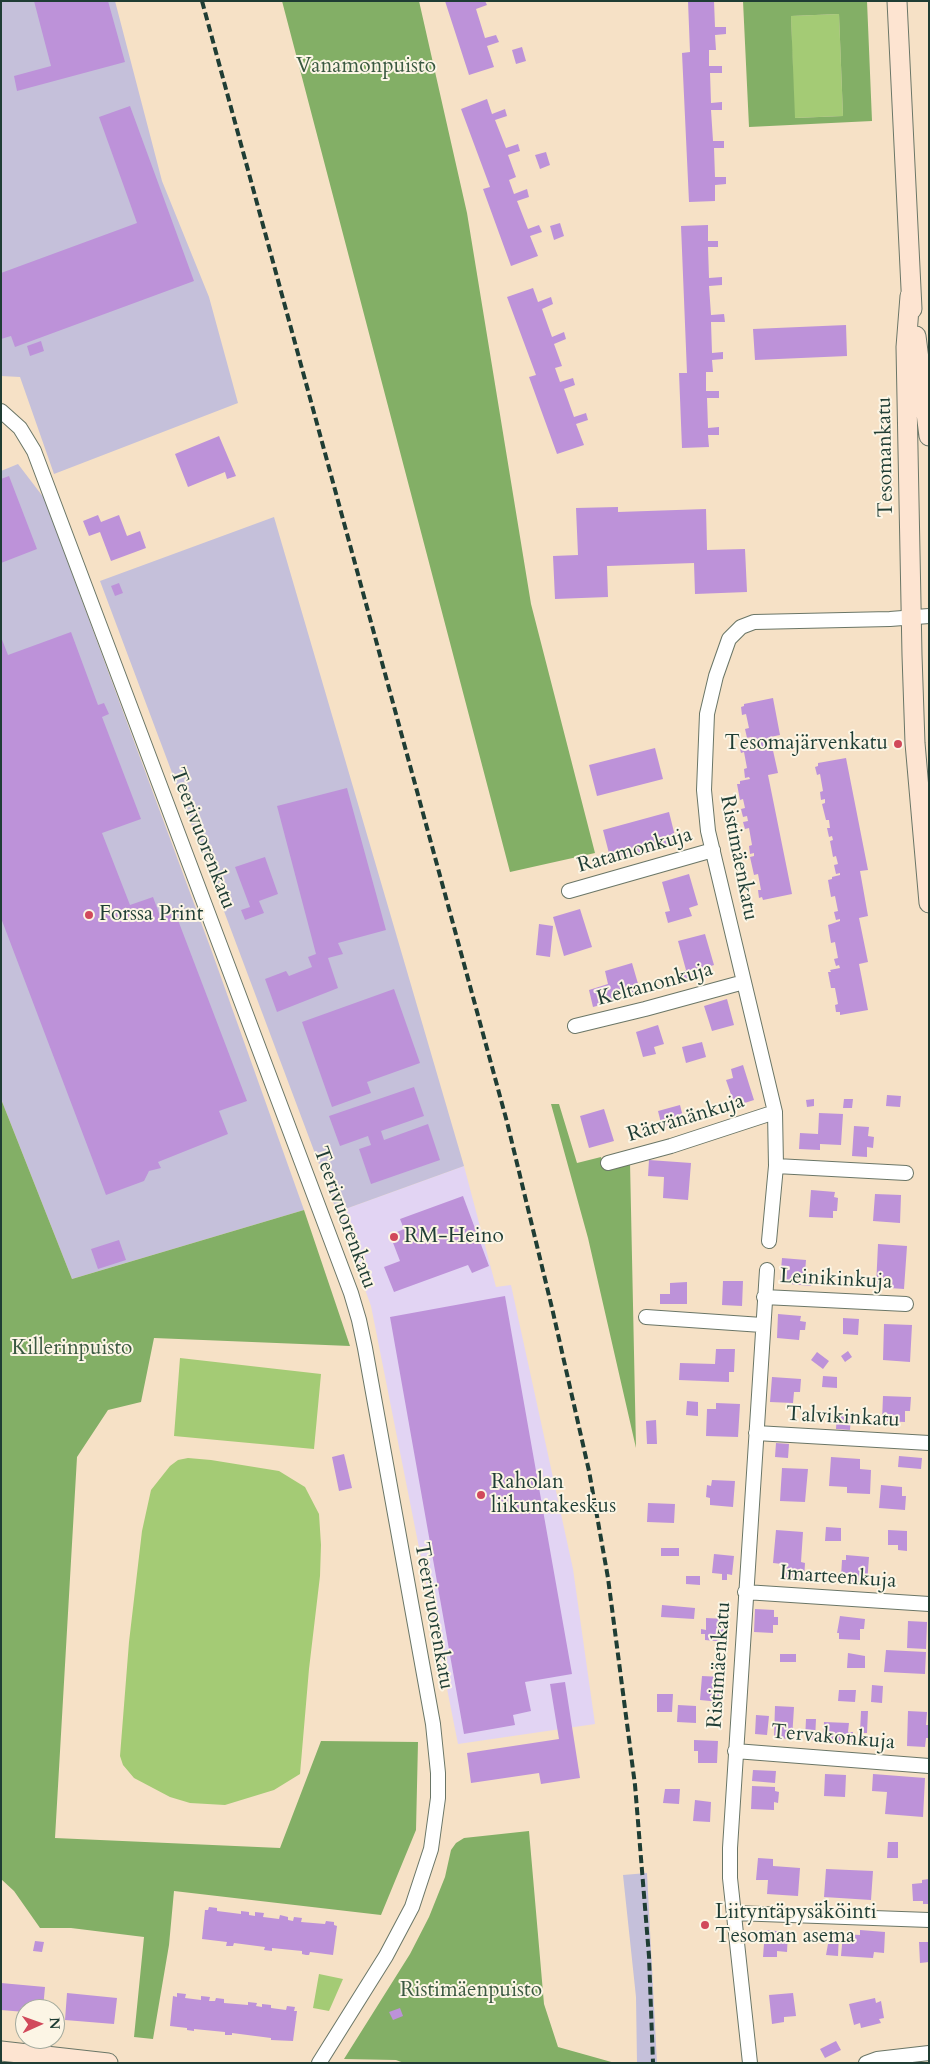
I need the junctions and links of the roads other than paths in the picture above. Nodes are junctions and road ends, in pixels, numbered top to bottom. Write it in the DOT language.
graph roads {
  1 [pos="897,1"];
  2 [pos="910,296"];
  3 [pos="1,412"];
  4 [pos="929,436"];
  5 [pos="920,617"];
  6 [pos="712,850"];
  7 [pos="569,891"];
  8 [pos="929,903"];
  9 [pos="744,982"];
  10 [pos="575,1026"];
  11 [pos="775,1112"];
  12 [pos="608,1163"];
  13 [pos="776,1166"];
  14 [pos="906,1173"];
  15 [pos="769,1241"];
  16 [pos="767,1270"];
  17 [pos="764,1297"];
  18 [pos="906,1304"];
  19 [pos="646,1317"];
  20 [pos="762,1325"];
  21 [pos="756,1433"];
  22 [pos="929,1443"];
  23 [pos="745,1592"];
  24 [pos="929,1604"];
  25 [pos="735,1751"];
  26 [pos="929,1766"];
  27 [pos="734,1913"];
  28 [pos="929,1920"];
  29 [pos="1,2051"];
  30 [pos="929,2053"];
  31 [pos="108,2063"];
  32 [pos="319,2063"];
  33 [pos="750,2063"];
  34 [pos="866,2063"];
  1 -- 2 [label="main road, Tesomankatu"];
  2 -- 4 [label="main road, Tesomankatu"];
  2 -- 5 [label="main road, Tesomankatu"];
  3 -- 32 [label="street, Teerivuorenkatu"];
  5 -- 6 [label="street, Ristimäenkatu"];
  5 -- 8 [label="main road, Tesomankatu"];
  6 -- 7 [label="street, Ratamonkuja"];
  6 -- 9 [label="street, Ristimäenkatu"];
  9 -- 10 [label="street, Keltanonkuja"];
  9 -- 11 [label="street, Ristimäenkatu"];
  11 -- 12 [label="street, Rätvänänkuja"];
  11 -- 13 [label="street, Ristimäenkatu"];
  13 -- 14 [label="street"];
  13 -- 15 [label="street, Ristimäenkatu"];
  16 -- 17 [label="street, Ristimäenkatu"];
  17 -- 18 [label="street, Leinikinkuja"];
  17 -- 20 [label="street, Ristimäenkatu"];
  19 -- 20 [label="street"];
  20 -- 21 [label="street, Ristimäenkatu"];
  21 -- 22 [label="street, Talvikinkatu"];
  21 -- 23 [label="street, Ristimäenkatu"];
  23 -- 24 [label="street, Imarteenkuja"];
  23 -- 25 [label="street, Ristimäenkatu"];
  25 -- 26 [label="street, Tervakonkuja"];
  25 -- 27 [label="street, Ristimäenkatu"];
  27 -- 28 [label="street"];
  27 -- 33 [label="street, Ristimäenkatu"];
  29 -- 31 [label="main road"];
  30 -- 34 [label="street"];
}
